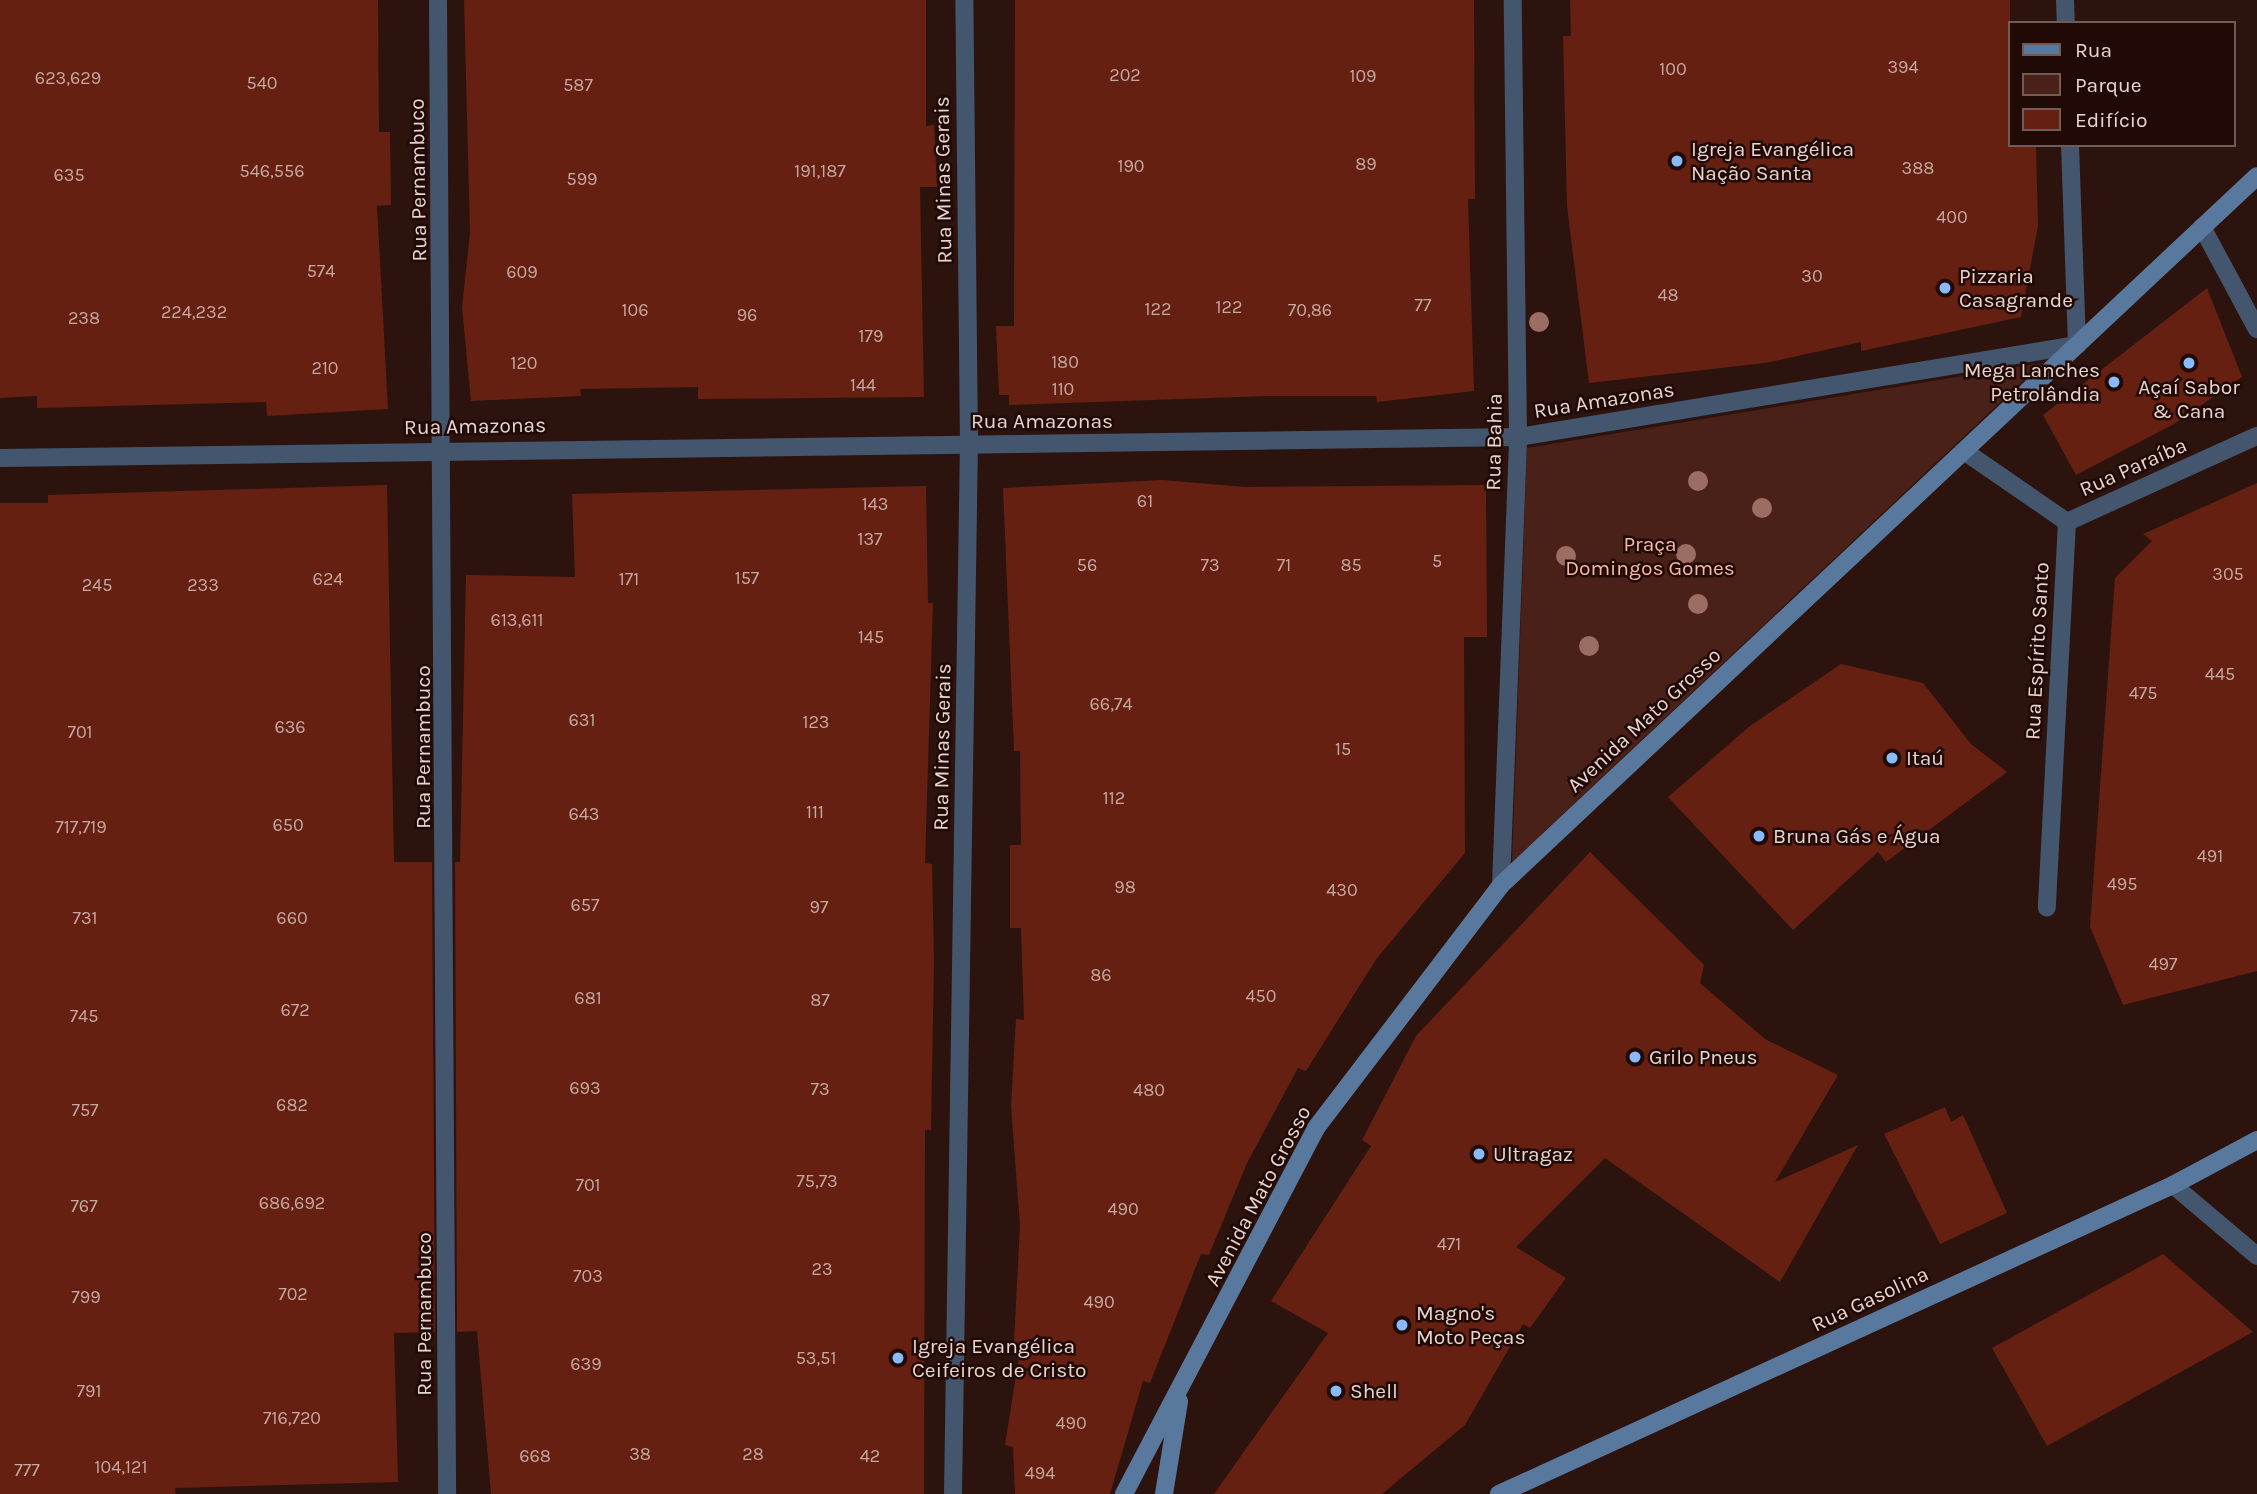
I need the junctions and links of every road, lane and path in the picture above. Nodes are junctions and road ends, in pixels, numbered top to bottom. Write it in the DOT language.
graph roads {
  1 [pos="438,0"];
  2 [pos="964,0"];
  3 [pos="1513,0"];
  4 [pos="2065,0"];
  5 [pos="2066,21"];
  6 [pos="2070,147"];
  7 [pos="2257,176"];
  8 [pos="2202,228"];
  9 [pos="2257,329"];
  10 [pos="2077,345"];
  11 [pos="2257,436"];
  12 [pos="1518,437"];
  13 [pos="970,444"];
  14 [pos="445,449"];
  15 [pos="1964,451"];
  16 [pos="0,458"];
  17 [pos="2067,522"];
  18 [pos="1501,885"];
  19 [pos="2047,907"];
  20 [pos="2257,1140"];
  21 [pos="2173,1185"];
  22 [pos="2257,1256"];
  23 [pos="1180,1393"];
  24 [pos="447,1494"];
  25 [pos="953,1494"];
  26 [pos="1124,1494"];
  27 [pos="1164,1494"];
  28 [pos="1499,1494"];
  1 -- 14 [label="street, Rua Pernambuco"];
  2 -- 13 [label="street, Rua Minas Gerais"];
  3 -- 12 [label="street, Rua Bahia"];
  4 -- 5 [label="street"];
  6 -- 10 [label="street"];
  7 -- 8 [label="main road, Avenida Mato Grosso"];
  8 -- 9 [label="street"];
  8 -- 10 [label="main road, Avenida Mato Grosso"];
  10 -- 12 [label="street, Rua Amazonas"];
  10 -- 15 [label="main road, Avenida Mato Grosso"];
  11 -- 17 [label="street, Rua Paraíba"];
  12 -- 13 [label="street, Rua Amazonas"];
  12 -- 18 [label="street, Rua Bahia"];
  13 -- 14 [label="street, Rua Amazonas"];
  13 -- 25 [label="street, Rua Minas Gerais"];
  14 -- 16 [label="street, Rua Amazonas"];
  14 -- 24 [label="street, Rua Pernambuco"];
  15 -- 17 [label="street"];
  15 -- 18 [label="main road, Avenida Mato Grosso"];
  17 -- 19 [label="street, Rua Espírito Santo"];
  18 -- 23 [label="main road, Avenida Mato Grosso"];
  20 -- 21 [label="main road, Rua Gasolina"];
  21 -- 22 [label="street"];
  21 -- 28 [label="main road, Rua Gasolina"];
  23 -- 26 [label="main road, Avenida Mato Grosso"];
  23 -- 27 [label="main road"];
}
